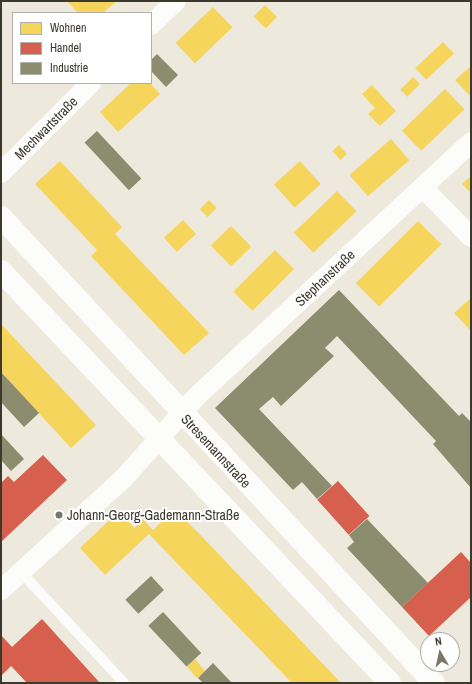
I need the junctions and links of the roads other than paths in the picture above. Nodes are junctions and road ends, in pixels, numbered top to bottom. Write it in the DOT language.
graph roads {
  1 [pos="176,1"];
  2 [pos="152,25"];
  3 [pos="90,84"];
  4 [pos="471,142"];
  5 [pos="1,173"];
  6 [pos="423,188"];
  7 [pos="1,217"];
  8 [pos="471,237"];
  9 [pos="1,271"];
  10 [pos="181,414"];
  11 [pos="160,439"];
  12 [pos="299,540"];
  13 [pos="275,562"];
  14 [pos="21,572"];
  15 [pos="1,590"];
  16 [pos="124,683"];
  17 [pos="390,683"];
  18 [pos="434,683"];
  1 -- 2 [label="street"];
  3 -- 5 [label="street, Mechwartstraße"];
  4 -- 6 [label="street, Stephanstraße"];
  6 -- 8 [label="street"];
  6 -- 10 [label="street, Stephanstraße"];
  7 -- 10 [label="street, Stresemannstraße"];
  9 -- 11 [label="street"];
  10 -- 11 [label="street"];
  10 -- 12 [label="street, Stresemannstraße"];
  11 -- 13 [label="street"];
  11 -- 14 [label="street"];
  12 -- 13 [label="street"];
  12 -- 18 [label="street, Stresemannstraße"];
  13 -- 17 [label="street"];
  14 -- 15 [label="street"];
  14 -- 16 [label="lane"];
}
